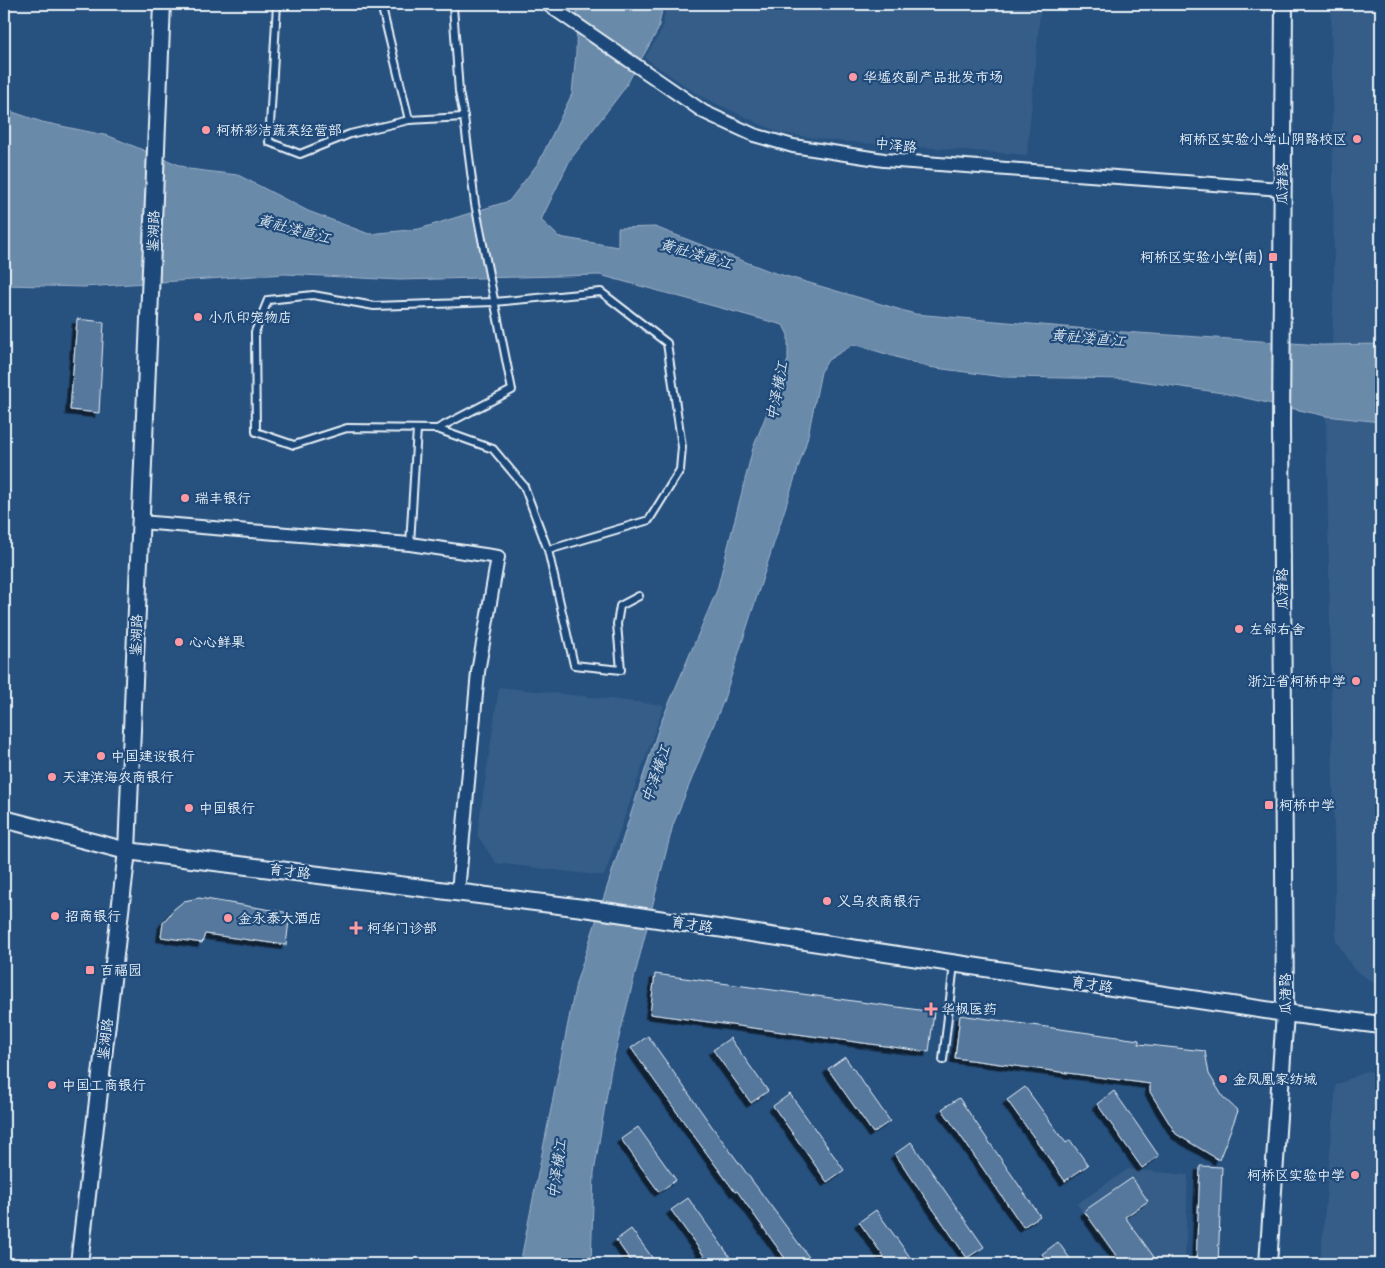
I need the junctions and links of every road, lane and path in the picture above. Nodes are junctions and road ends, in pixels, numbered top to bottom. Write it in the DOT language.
graph roads {
  1 [pos="162,4"];
  2 [pos="277,4"];
  3 [pos="381,4"];
  4 [pos="448,4"];
  5 [pos="547,4"];
  6 [pos="1284,4"];
  7 [pos="464,117"];
  8 [pos="409,120"];
  9 [pos="1282,190"];
  10 [pos="494,302"];
  11 [pos="437,428"];
  12 [pos="417,429"];
  13 [pos="140,522"];
  14 [pos="410,544"];
  15 [pos="548,550"];
  16 [pos="639,596"];
  17 [pos="4,819"];
  18 [pos="127,851"];
  19 [pos="458,892"];
  20 [pos="954,963"];
  21 [pos="1285,1013"];
  22 [pos="1381,1025"];
  23 [pos="943,1060"];
  24 [pos="79,1264"];
  25 [pos="1268,1264"];
  1 -- 13 [label="street, 鉴湖路"];
  2 -- 8 [label="lane"];
  3 -- 8 [label="lane"];
  4 -- 7 [label="lane"];
  5 -- 9 [label="street, 中泽路"];
  6 -- 9 [label="street, 瓜渚路"];
  7 -- 8 [label="lane"];
  7 -- 10 [label="lane"];
  9 -- 21 [label="street, 瓜渚路"];
  10 -- 11 [label="lane"];
  10 -- 12 [label="lane"];
  10 -- 15 [label="lane"];
  11 -- 12 [label="lane"];
  11 -- 15 [label="lane"];
  12 -- 14 [label="lane"];
  13 -- 14 [label="street"];
  13 -- 18 [label="street, 鉴湖路"];
  14 -- 19 [label="street"];
  15 -- 16 [label="lane"];
  17 -- 18 [label="street, 育才路"];
  18 -- 19 [label="street, 育才路"];
  18 -- 24 [label="street, 鉴湖路"];
  19 -- 20 [label="street, 育才路"];
  20 -- 21 [label="street, 育才路"];
  20 -- 23 [label="lane"];
  21 -- 22 [label="street, 育才路"];
  21 -- 25 [label="street, 瓜渚路"];
}
